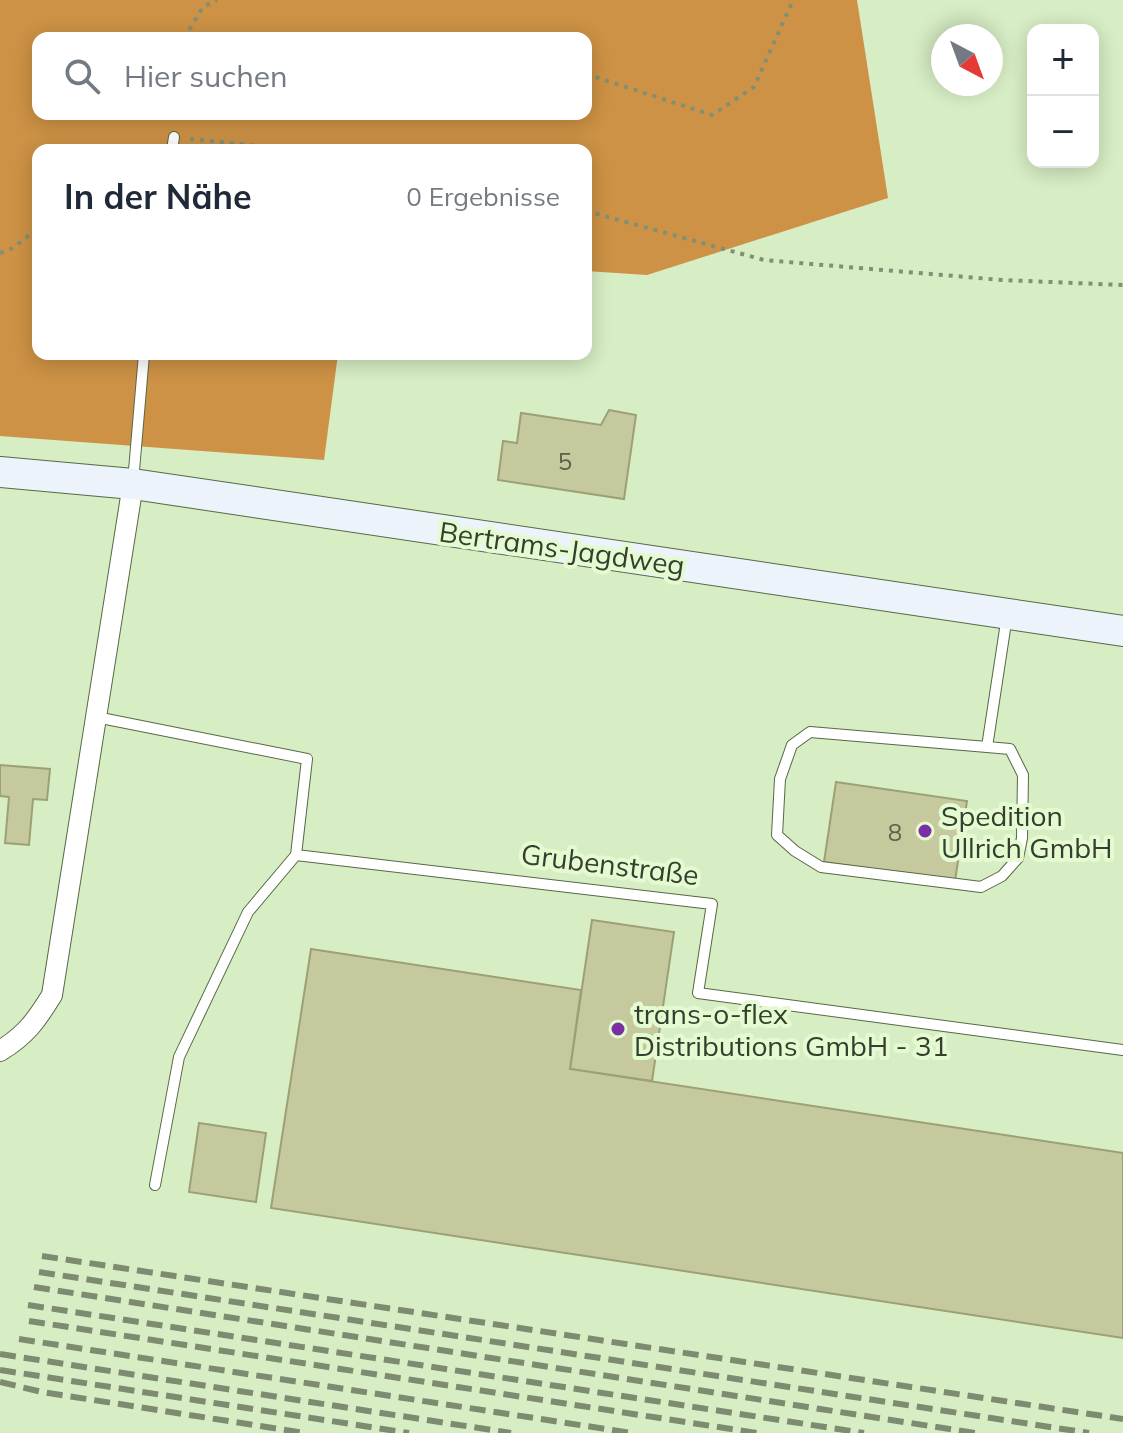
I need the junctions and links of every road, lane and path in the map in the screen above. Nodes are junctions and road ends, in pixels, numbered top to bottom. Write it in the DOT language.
graph roads {
  1 [pos="217,0"];
  2 [pos="793,0"];
  3 [pos="188,32"];
  4 [pos="592,76"];
  5 [pos="174,137"];
  6 [pos="173,144"];
  7 [pos="241,144"];
  8 [pos="592,213"];
  9 [pos="32,233"];
  10 [pos="0,253"];
  11 [pos="1123,285"];
  12 [pos="143,360"];
  13 [pos="0,472"];
  14 [pos="133,484"];
  15 [pos="1007,614"];
  16 [pos="1123,631"];
  17 [pos="96,717"];
  18 [pos="987,747"];
  19 [pos="296,855"];
  20 [pos="1123,1050"];
  21 [pos="0,1051"];
  22 [pos="155,1185"];
  1 -- 3 [label="path"];
  2 -- 4 [label="path"];
  5 -- 6 [label="lane"];
  5 -- 7 [label="path"];
  8 -- 11 [label="path"];
  9 -- 10 [label="path"];
  12 -- 14 [label="lane"];
  13 -- 14 [label="main road, Bertrams-Jagdweg"];
  14 -- 15 [label="main road, Bertrams-Jagdweg"];
  14 -- 17 [label="street"];
  15 -- 16 [label="main road, Bertrams-Jagdweg"];
  15 -- 18 [label="lane"];
  17 -- 19 [label="lane"];
  17 -- 21 [label="street"];
  18 -- 18 [label="lane"];
  19 -- 20 [label="lane, Grubenstraße"];
  19 -- 22 [label="lane"];
}
